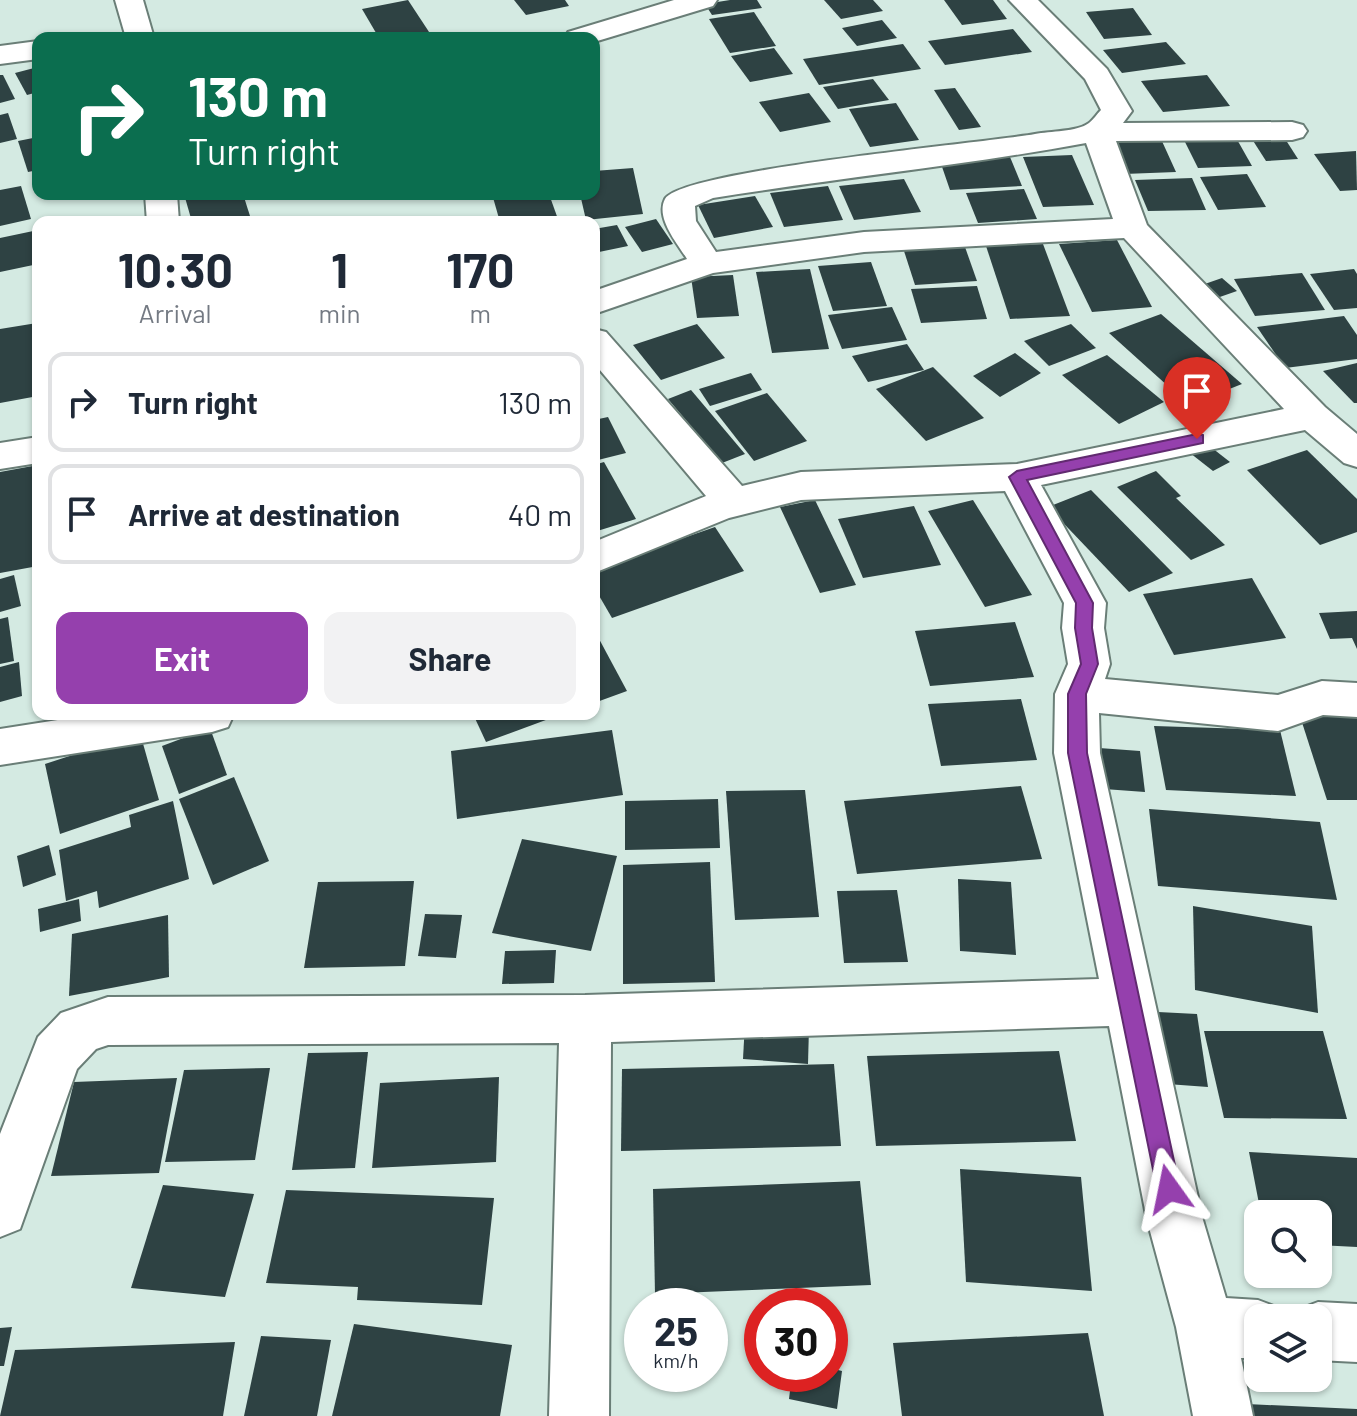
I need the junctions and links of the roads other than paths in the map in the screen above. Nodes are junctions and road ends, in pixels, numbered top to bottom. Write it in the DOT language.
graph roads {
  1 [pos="129,0"];
  2 [pos="703,0"];
  3 [pos="1023,0"];
  4 [pos="133,32"];
  5 [pos="598,32"];
  6 [pos="32,51"];
  7 [pos="0,55"];
  8 [pos="1292,131"];
  9 [pos="1097,132"];
  10 [pos="1132,228"];
  11 [pos="707,264"];
  12 [pos="600,301"];
  13 [pos="600,347"];
  14 [pos="1312,416"];
  15 [pos="32,451"];
  16 [pos="1357,454"];
  17 [pos="0,456"];
  18 [pos="1017,477"];
  19 [pos="733,502"];
  20 [pos="600,556"];
  21 [pos="1077,694"];
  22 [pos="1357,700"];
  23 [pos="173,720"];
  24 [pos="0,747"];
  25 [pos="1129,1002"];
  26 [pos="585,1019"];
  27 [pos="0,1209"];
  28 [pos="1231,1328"];
  29 [pos="1332,1332"];
  30 [pos="1357,1333"];
  31 [pos="579,1416"];
  32 [pos="1223,1416"];
  1 -- 4 [label="street"];
  2 -- 5 [label="street"];
  3 -- 9 [label="street"];
  6 -- 7 [label="street"];
  8 -- 9 [label="street"];
  9 -- 10 [label="street"];
  9 -- 11 [label="street"];
  10 -- 11 [label="street"];
  10 -- 14 [label="street"];
  11 -- 12 [label="street"];
  13 -- 19 [label="street"];
  14 -- 16 [label="street"];
  14 -- 18 [label="street"];
  15 -- 17 [label="street"];
  18 -- 19 [label="street"];
  18 -- 21 [label="street"];
  19 -- 20 [label="street"];
  21 -- 22 [label="street"];
  21 -- 25 [label="street"];
  23 -- 24 [label="street"];
  25 -- 26 [label="street"];
  25 -- 28 [label="street"];
  26 -- 27 [label="street"];
  26 -- 31 [label="street"];
  28 -- 32 [label="street"];
  29 -- 30 [label="street"];
}
